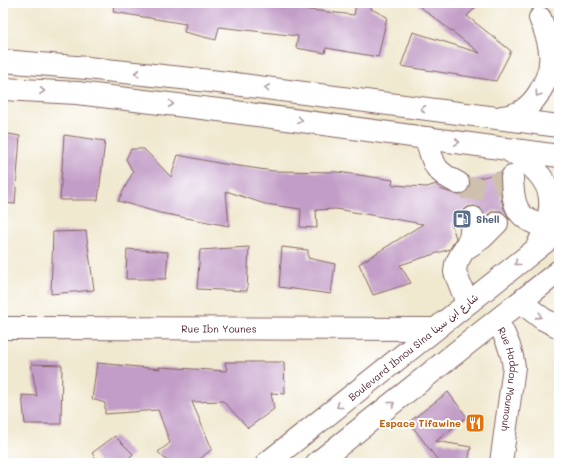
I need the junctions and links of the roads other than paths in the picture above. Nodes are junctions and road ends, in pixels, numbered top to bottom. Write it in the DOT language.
graph roads {
  1 [pos="535,10"];
  2 [pos="559,40"];
  3 [pos="3,61"];
  4 [pos="3,89"];
  5 [pos="495,118"];
  6 [pos="559,126"];
  7 [pos="426,138"];
  8 [pos="508,149"];
  9 [pos="559,156"];
  10 [pos="529,163"];
  11 [pos="458,183"];
  12 [pos="509,217"];
  13 [pos="473,218"];
  14 [pos="552,229"];
  15 [pos="465,249"];
  16 [pos="559,271"];
  17 [pos="521,302"];
  18 [pos="467,303"];
  19 [pos="497,321"];
  20 [pos="559,327"];
  21 [pos="3,328"];
  22 [pos="435,330"];
  23 [pos="267,463"];
  24 [pos="317,463"];
  25 [pos="501,463"];
  1 -- 2 [label="main road"];
  1 -- 5 [label="main road, one-way"];
  5 -- 3 [label="main road, one-way"];
  4 -- 7 [label="main road, one-way"];
  5 -- 6 [label="main road"];
  7 -- 8 [label="main road, one-way"];
  7 -- 11 [label="main road"];
  8 -- 9 [label="main road"];
  8 -- 10 [label="main road"];
  10 -- 12 [label="main road"];
  10 -- 14 [label="main road"];
  12 -- 14 [label="main road"];
  12 -- 15 [label="main road"];
  13 -- 15 [label="main road"];
  14 -- 18 [label="main road, Boulevard Ibnou Sina شارع ابن سينا, one-way"];
  15 -- 18 [label="main road"];
  16 -- 17 [label="main road"];
  17 -- 19 [label="main road"];
  17 -- 20 [label="main road, one-way"];
  18 -- 22 [label="main road, Boulevard Ibnou Sina شارع ابن سينا"];
  24 -- 19 [label="main road, one-way"];
  19 -- 25 [label="main road, Rue Haddou Moumouh"];
  21 -- 22 [label="main road, Rue Ibn Younes"];
  22 -- 23 [label="main road, Boulevard Ibnou Sina شارع ابن سينا, one-way"];
}
